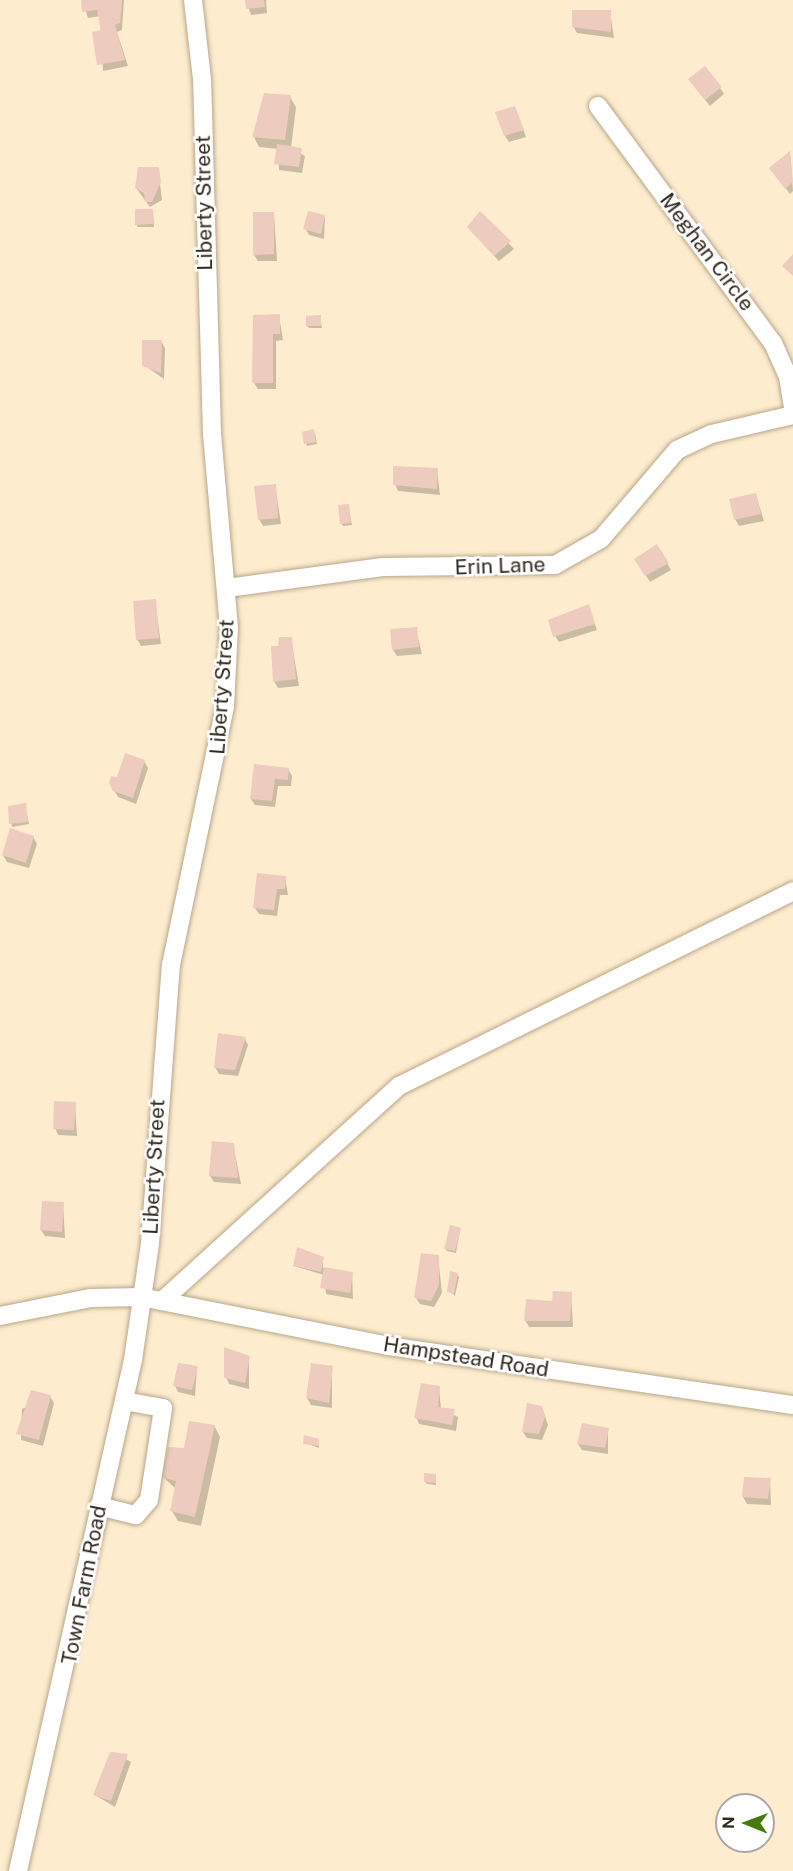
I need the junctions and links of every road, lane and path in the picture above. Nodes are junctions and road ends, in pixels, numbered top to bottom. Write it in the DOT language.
graph roads {
  1 [pos="193,0"];
  2 [pos="598,106"];
  3 [pos="793,408"];
  4 [pos="793,415"];
  5 [pos="227,588"];
  6 [pos="793,891"];
  7 [pos="141,1297"];
  8 [pos="163,1300"];
  9 [pos="0,1316"];
  10 [pos="125,1401"];
  11 [pos="793,1404"];
  12 [pos="99,1506"];
  13 [pos="18,1871"];
  1 -- 5 [label="street, Liberty Street"];
  2 -- 3 [label="street, Meghan Circle"];
  4 -- 5 [label="street, Erin Lane"];
  5 -- 7 [label="street, Liberty Street"];
  6 -- 8 [label="street"];
  7 -- 8 [label="street, Hampstead Road"];
  7 -- 9 [label="street, Hampstead Road"];
  7 -- 10 [label="street, Town Farm Road"];
  8 -- 11 [label="street, Hampstead Road"];
  10 -- 12 [label="street, Town Farm Road"];
  10 -- 12 [label="street"];
  12 -- 13 [label="street, Town Farm Road"];
}
